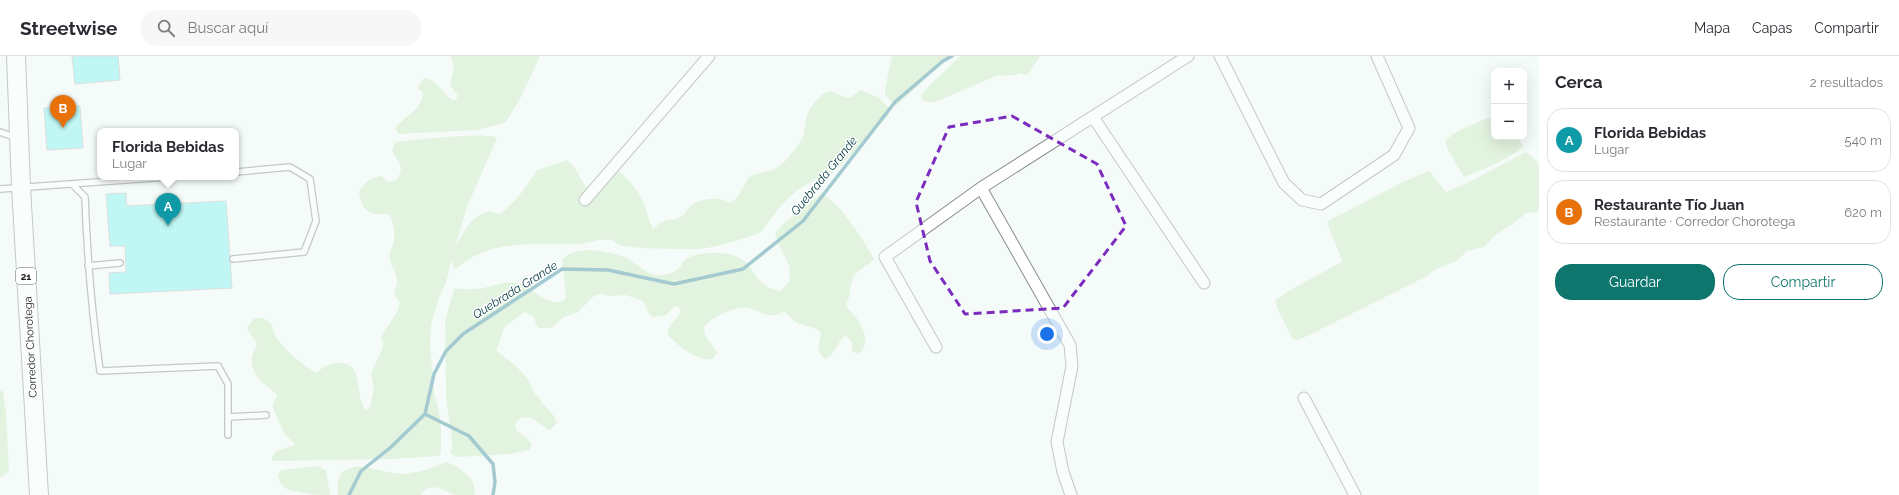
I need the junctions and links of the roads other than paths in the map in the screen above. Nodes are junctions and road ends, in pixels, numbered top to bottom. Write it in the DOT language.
graph roads {
  1 [pos="16,56"];
  2 [pos="709,56"];
  3 [pos="1188,56"];
  4 [pos="1220,56"];
  5 [pos="1377,56"];
  6 [pos="1093,116"];
  7 [pos="0,132"];
  8 [pos="19,139"];
  9 [pos="239,172"];
  10 [pos="127,180"];
  11 [pos="73,184"];
  12 [pos="21,187"];
  13 [pos="982,188"];
  14 [pos="0,189"];
  15 [pos="585,200"];
  16 [pos="233,259"];
  17 [pos="120,263"];
  18 [pos="88,266"];
  19 [pos="1204,283"];
  20 [pos="936,347"];
  21 [pos="1304,398"];
  22 [pos="266,415"];
  23 [pos="228,417"];
  24 [pos="228,435"];
  25 [pos="39,495"];
  26 [pos="1071,495"];
  27 [pos="1355,495"];
  1 -- 8 [label="main road, Corredor Chorotega / 21"];
  2 -- 15 [label="street"];
  3 -- 6 [label="street"];
  4 -- 5 [label="street"];
  6 -- 13 [label="street"];
  6 -- 19 [label="street"];
  7 -- 8 [label="lane"];
  8 -- 12 [label="main road, Corredor Chorotega / 21"];
  9 -- 16 [label="lane"];
  10 -- 11 [label="lane"];
  11 -- 12 [label="lane"];
  11 -- 18 [label="lane"];
  12 -- 14 [label="lane"];
  12 -- 25 [label="main road, Corredor Chorotega / 21"];
  13 -- 20 [label="street"];
  13 -- 26 [label="street"];
  17 -- 18 [label="lane"];
  18 -- 23 [label="lane"];
  21 -- 27 [label="street"];
  22 -- 23 [label="lane"];
  23 -- 24 [label="lane"];
}
